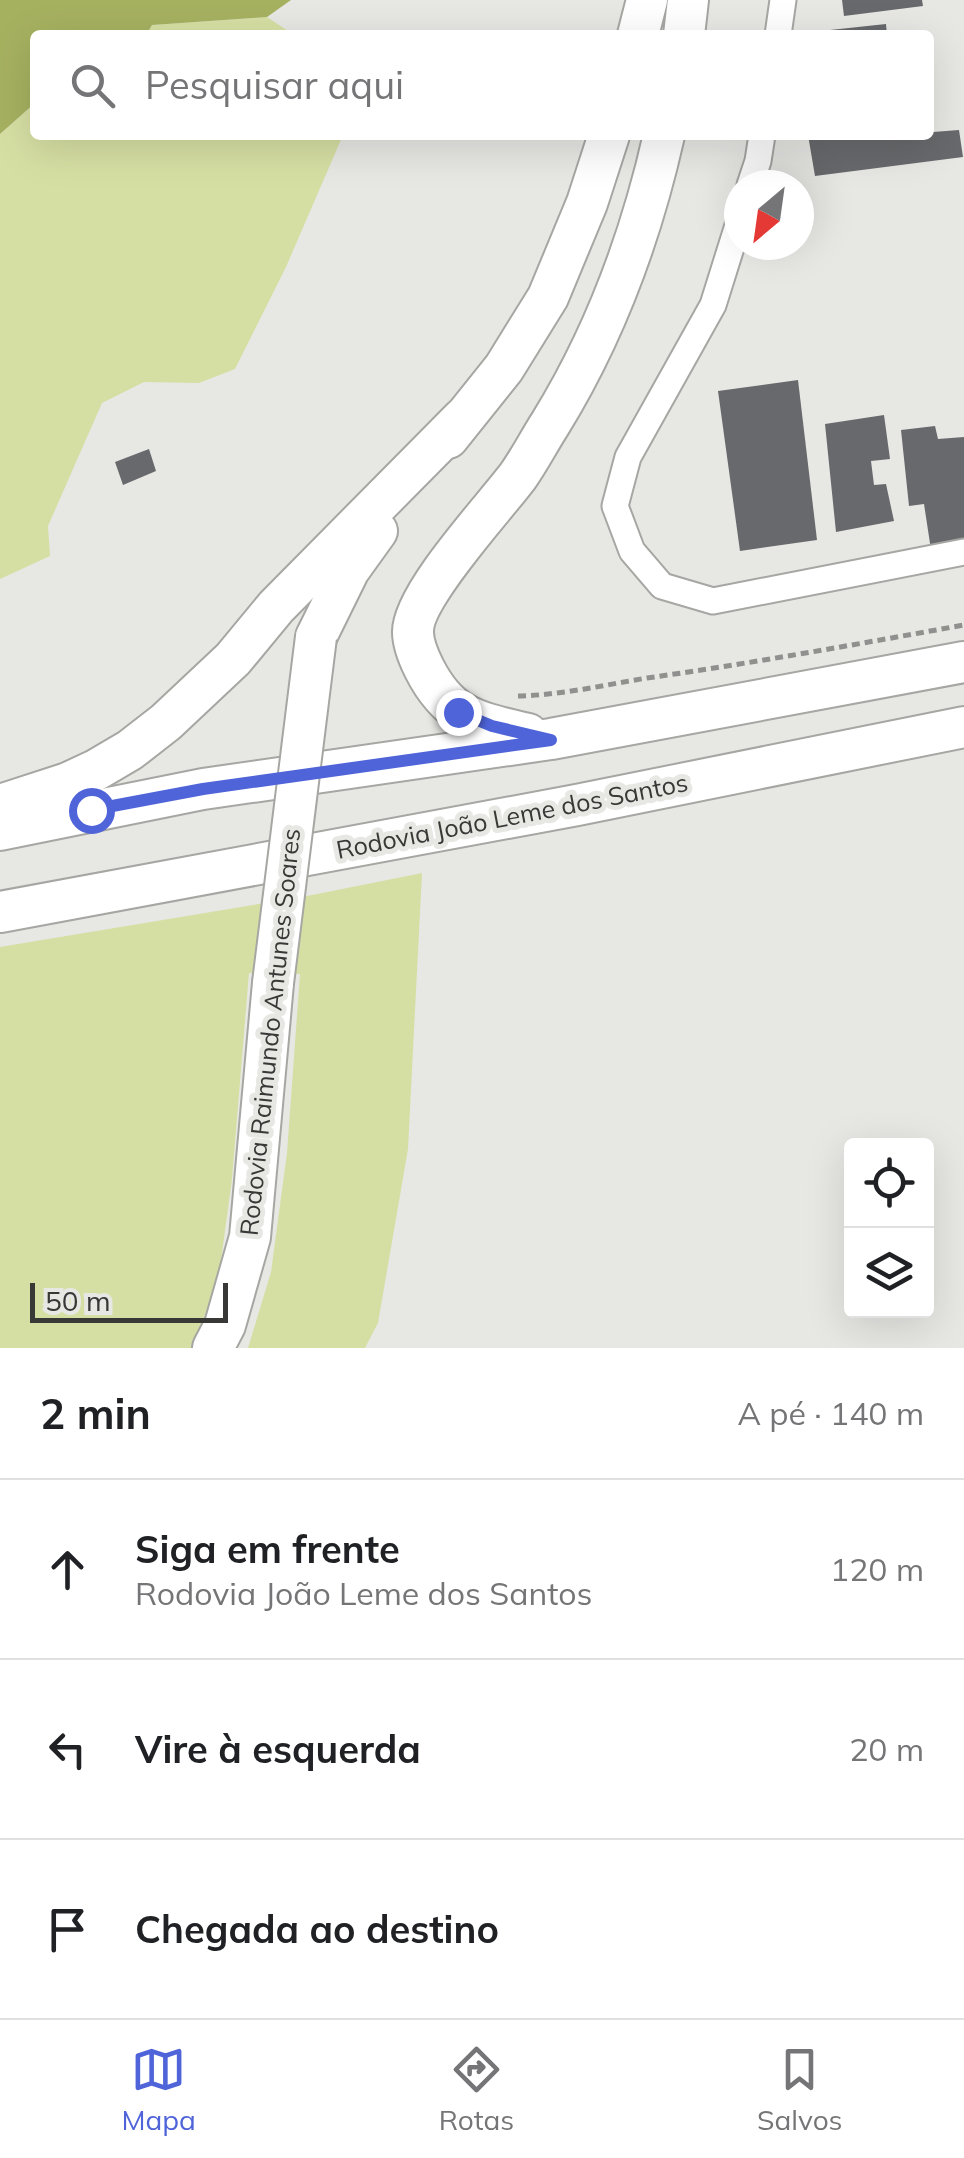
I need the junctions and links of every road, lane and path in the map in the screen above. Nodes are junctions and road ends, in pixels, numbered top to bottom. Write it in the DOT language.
graph roads {
  1 [pos="647,0"];
  2 [pos="688,0"];
  3 [pos="784,0"];
  4 [pos="639,30"];
  5 [pos="685,30"];
  6 [pos="779,30"];
  7 [pos="608,140"];
  8 [pos="663,140"];
  9 [pos="761,140"];
  10 [pos="755,170"];
  11 [pos="727,260"];
  12 [pos="462,419"];
  13 [pos="964,552"];
  14 [pos="964,662"];
  15 [pos="964,728"];
  16 [pos="551,740"];
  17 [pos="0,804"];
  18 [pos="0,830"];
  19 [pos="0,916"];
  20 [pos="213,1348"];
  1 -- 4 [label="main road"];
  2 -- 5 [label="main road"];
  3 -- 6 [label="street"];
  7 -- 12 [label="main road, Rodovia Raimundo Antunes Soares"];
  8 -- 16 [label="main road"];
  9 -- 10 [label="street"];
  11 -- 13 [label="street"];
  12 -- 17 [label="main road"];
  12 -- 20 [label="main road, Rodovia Raimundo Antunes Soares, bridge"];
  14 -- 16 [label="main road"];
  15 -- 19 [label="main road, Rodovia João Leme dos Santos"];
  16 -- 18 [label="main road"];
}
